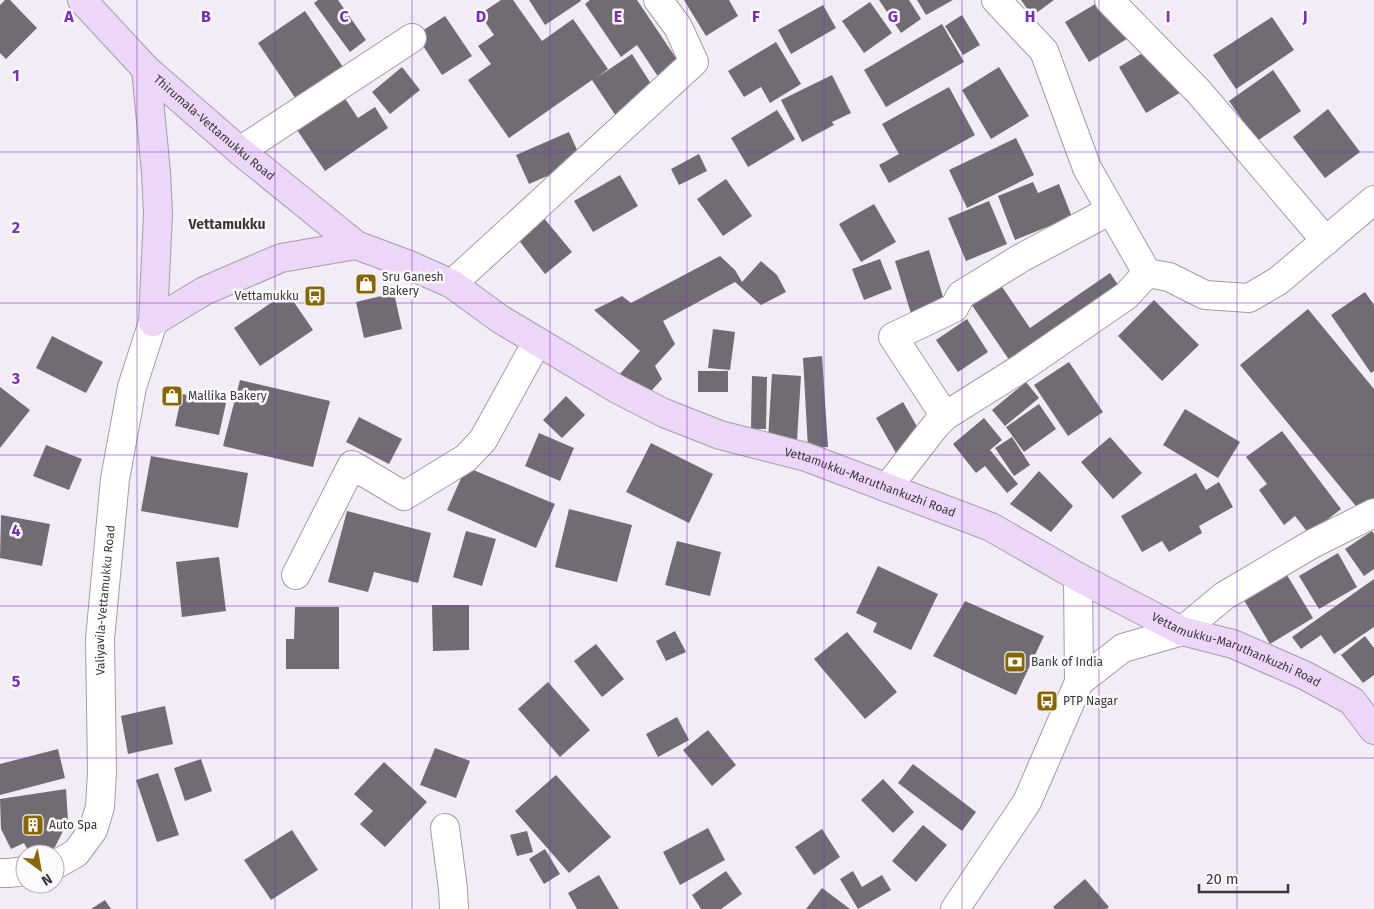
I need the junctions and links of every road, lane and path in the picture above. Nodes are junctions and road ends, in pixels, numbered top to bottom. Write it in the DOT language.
graph roads {
  1 [pos="82,0"];
  2 [pos="658,0"];
  3 [pos="996,0"];
  4 [pos="1110,0"];
  5 [pos="412,38"];
  6 [pos="146,69"];
  7 [pos="240,151"];
  8 [pos="1374,200"];
  9 [pos="1111,210"];
  10 [pos="1326,241"];
  11 [pos="356,246"];
  12 [pos="1147,273"];
  13 [pos="452,284"];
  14 [pos="153,322"];
  15 [pos="537,342"];
  16 [pos="946,416"];
  17 [pos="887,488"];
  18 [pos="1374,513"];
  19 [pos="296,575"];
  20 [pos="1078,577"];
  21 [pos="1182,631"];
  22 [pos="1079,682"];
  23 [pos="1374,730"];
  24 [pos="445,828"];
  25 [pos="65,859"];
  26 [pos="0,872"];
  27 [pos="15,872"];
  28 [pos="454,909"];
  29 [pos="955,909"];
  1 -- 6 [label="main road, Thirumala-Vettamukku Road"];
  2 -- 13 [label="street"];
  3 -- 9 [label="street"];
  4 -- 10 [label="street"];
  5 -- 7 [label="street"];
  6 -- 7 [label="main road, Thirumala-Vettamukku Road"];
  6 -- 14 [label="main road"];
  7 -- 11 [label="main road, Thirumala-Vettamukku Road"];
  8 -- 10 [label="street"];
  9 -- 12 [label="street"];
  9 -- 16 [label="street"];
  10 -- 12 [label="street"];
  11 -- 13 [label="main road, Vettamukku-Maruthankuzhi Road"];
  11 -- 14 [label="main road"];
  12 -- 16 [label="street"];
  13 -- 15 [label="main road, Vettamukku-Maruthankuzhi Road"];
  14 -- 25 [label="street, Valiyavila-Vettamukku Road"];
  15 -- 17 [label="main road, Vettamukku-Maruthankuzhi Road"];
  15 -- 19 [label="street"];
  16 -- 17 [label="street"];
  17 -- 20 [label="main road, Vettamukku-Maruthankuzhi Road"];
  18 -- 21 [label="street"];
  20 -- 21 [label="main road, Vettamukku-Maruthankuzhi Road"];
  20 -- 22 [label="street"];
  21 -- 22 [label="street"];
  21 -- 23 [label="main road, Vettamukku-Maruthankuzhi Road"];
  22 -- 29 [label="street"];
  24 -- 28 [label="street"];
  26 -- 27 [label="street"];
}
